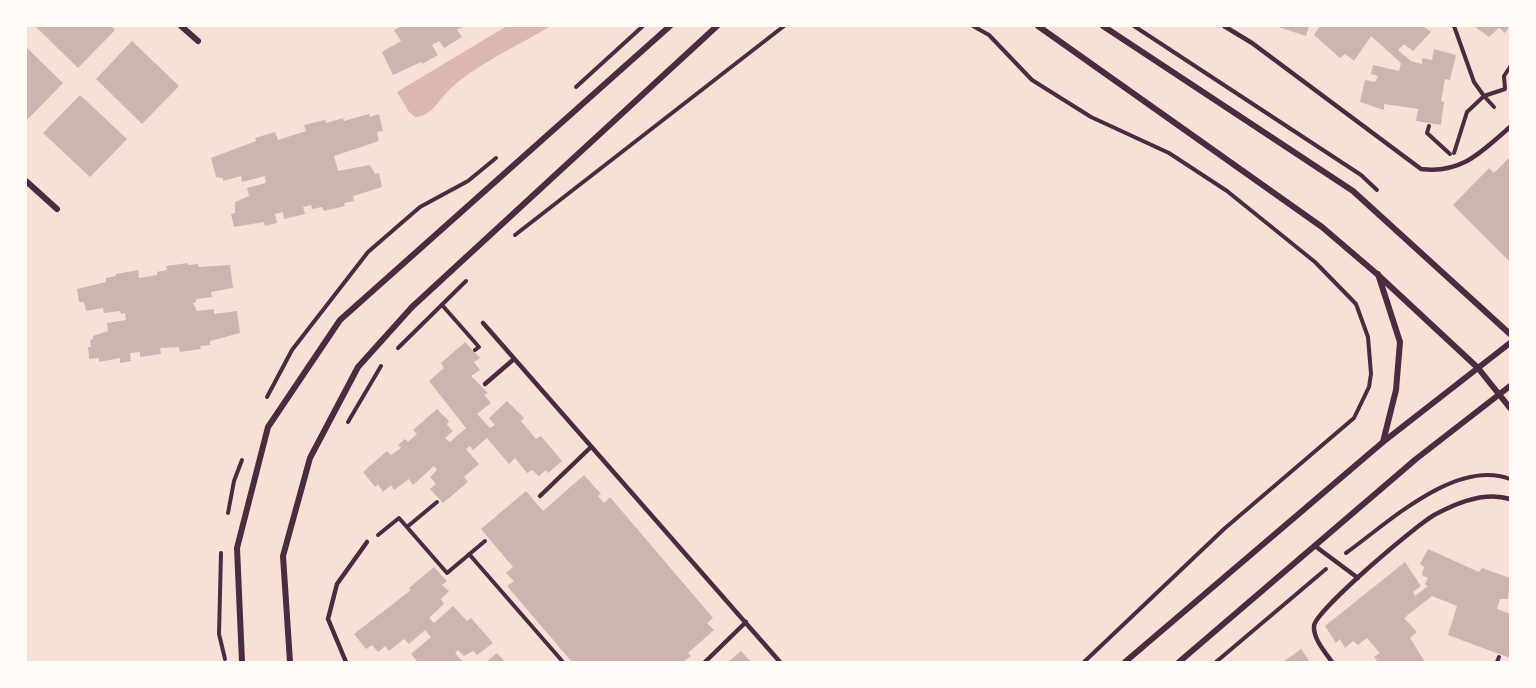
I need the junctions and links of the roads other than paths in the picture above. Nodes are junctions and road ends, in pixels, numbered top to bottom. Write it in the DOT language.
graph roads {
  1 [pos="181,26"];
  2 [pos="670,26"];
  3 [pos="717,26"];
  4 [pos="1038,26"];
  5 [pos="1102,26"];
  6 [pos="1224,26"];
  7 [pos="198,40"];
  8 [pos="1510,127"];
  9 [pos="26,181"];
  10 [pos="57,209"];
  11 [pos="1377,274"];
  12 [pos="483,323"];
  13 [pos="1510,334"];
  14 [pos="1510,343"];
  15 [pos="514,359"];
  16 [pos="1478,368"];
  17 [pos="485,384"];
  18 [pos="1510,386"];
  19 [pos="1499,395"];
  20 [pos="1510,408"];
  21 [pos="1383,442"];
  22 [pos="591,447"];
  23 [pos="540,495"];
  24 [pos="1510,499"];
  25 [pos="366,544"];
  26 [pos="1315,546"];
  27 [pos="1358,578"];
  28 [pos="746,622"];
  29 [pos="242,663"];
  30 [pos="290,663"];
  31 [pos="346,663"];
  32 [pos="705,663"];
  33 [pos="780,663"];
  34 [pos="1125,663"];
  35 [pos="1179,663"];
  36 [pos="1332,663"];
  1 -- 7 [label="street"];
  2 -- 29 [label="street"];
  3 -- 30 [label="street"];
  4 -- 11 [label="street"];
  5 -- 13 [label="street"];
  6 -- 8 [label="lane"];
  9 -- 10 [label="street"];
  11 -- 16 [label="street"];
  11 -- 21 [label="street"];
  12 -- 15 [label="lane"];
  14 -- 16 [label="street"];
  15 -- 17 [label="lane"];
  15 -- 22 [label="lane"];
  16 -- 19 [label="street"];
  16 -- 21 [label="street"];
  18 -- 19 [label="street"];
  19 -- 20 [label="street"];
  19 -- 26 [label="street"];
  21 -- 34 [label="street"];
  22 -- 23 [label="lane"];
  22 -- 28 [label="lane"];
  24 -- 27 [label="lane"];
  25 -- 31 [label="lane"];
  26 -- 27 [label="lane"];
  26 -- 35 [label="street"];
  27 -- 36 [label="lane"];
  28 -- 32 [label="lane"];
  28 -- 33 [label="lane"];
}
